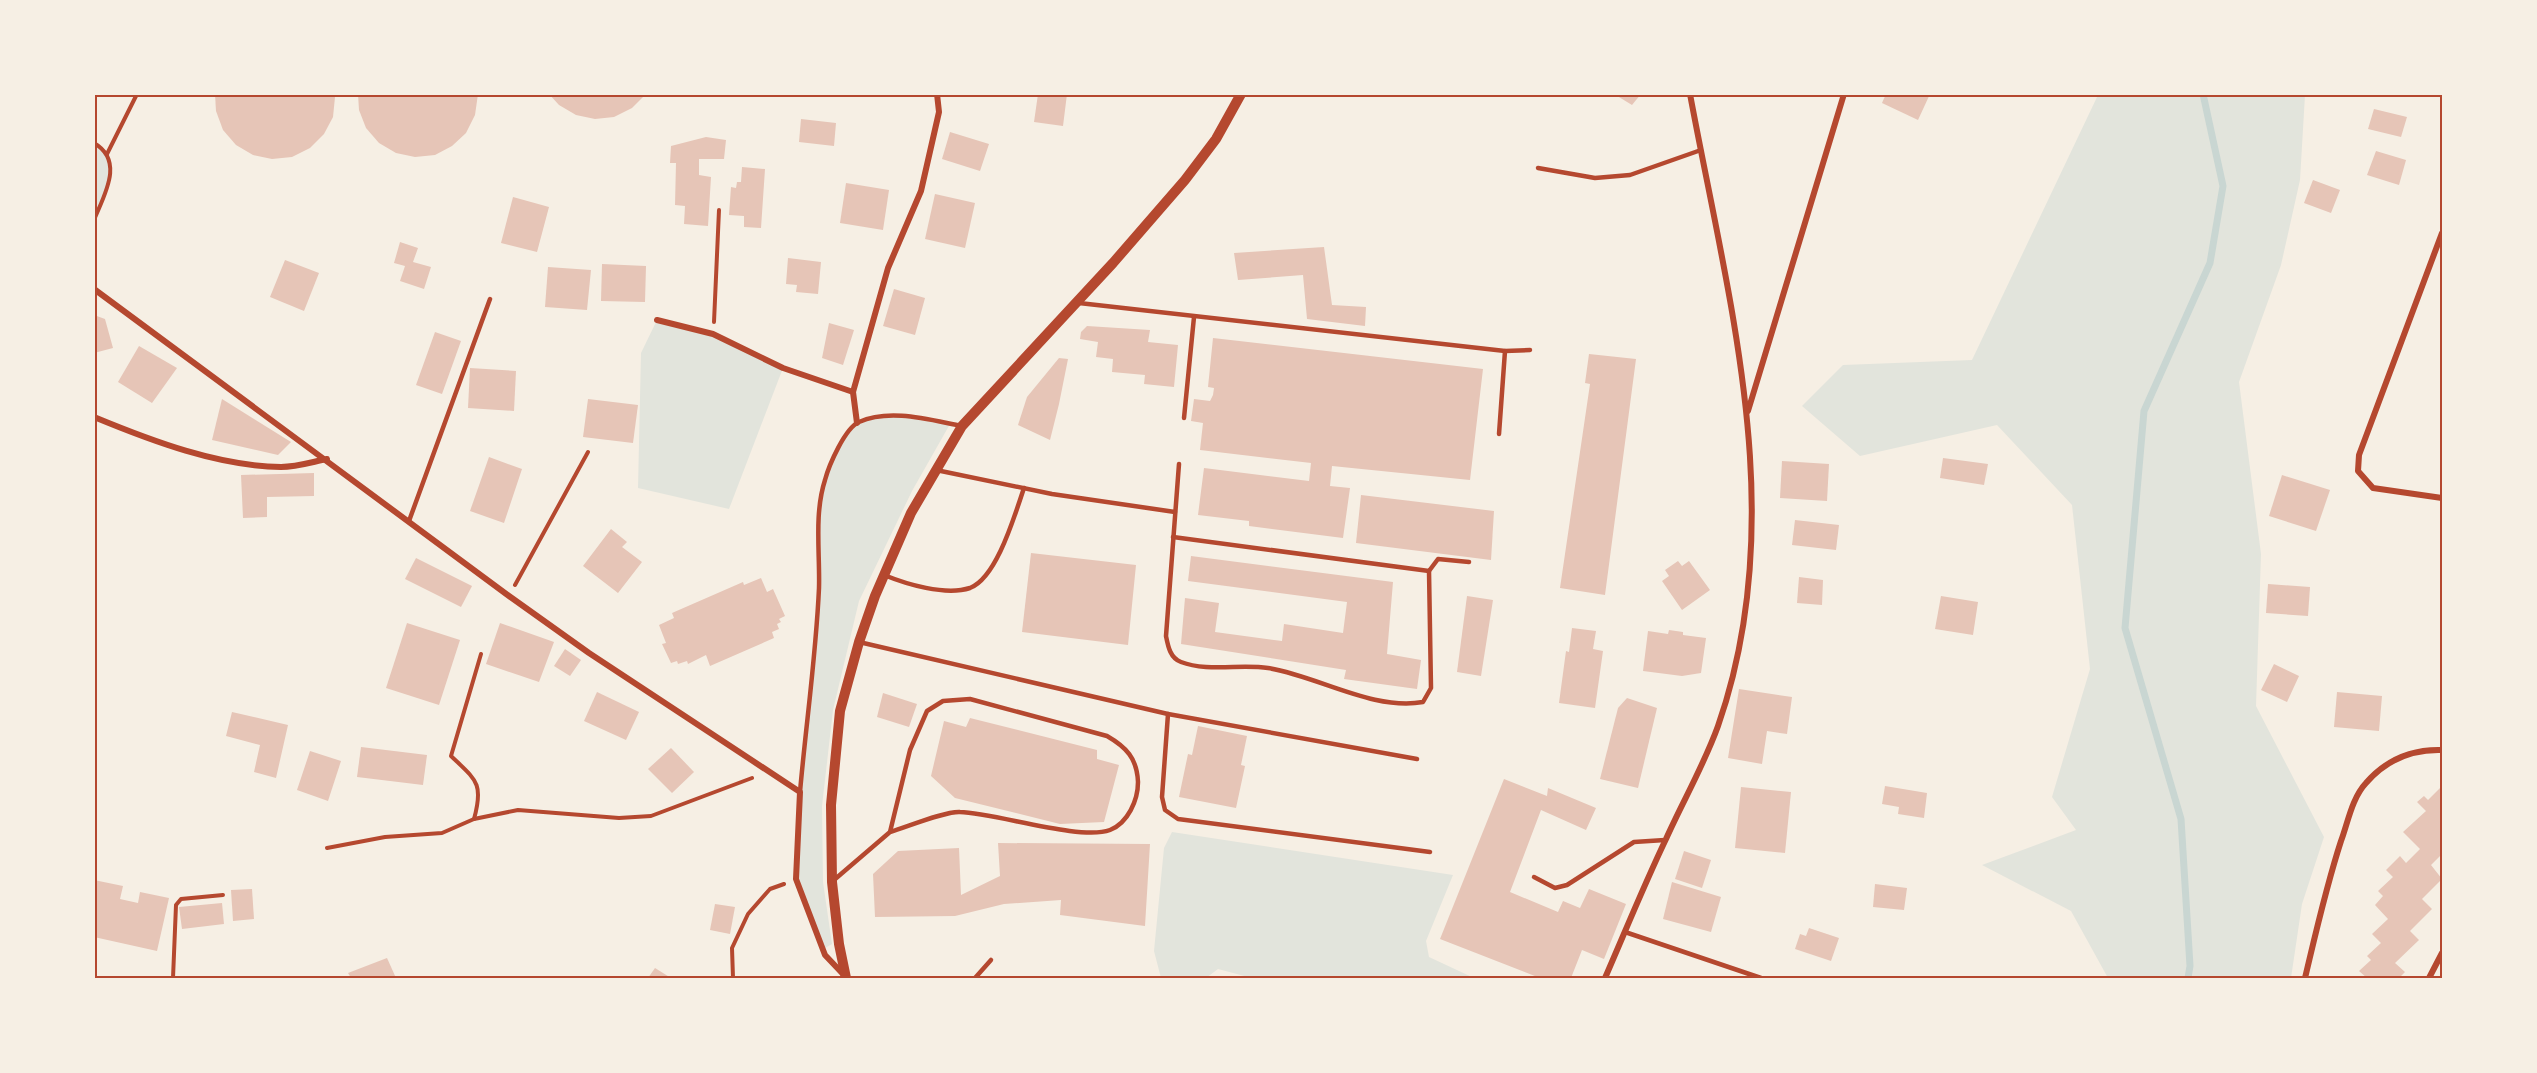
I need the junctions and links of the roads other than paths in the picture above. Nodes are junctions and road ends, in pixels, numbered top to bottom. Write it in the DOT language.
graph roads {
  1 [pos="937,94"];
  2 [pos="1241,94"];
  3 [pos="1690,94"];
  4 [pos="1844,94"];
  5 [pos="1701,150"];
  6 [pos="1538,168"];
  7 [pos="2442,233"];
  8 [pos="94,289"];
  9 [pos="490,299"];
  10 [pos="1075,302"];
  11 [pos="1194,318"];
  12 [pos="657,320"];
  13 [pos="1530,350"];
  14 [pos="1505,351"];
  15 [pos="853,392"];
  16 [pos="1747,414"];
  17 [pos="94,417"];
  18 [pos="1184,418"];
  19 [pos="857,423"];
  20 [pos="962,426"];
  21 [pos="1499,434"];
  22 [pos="327,459"];
  23 [pos="1179,464"];
  24 [pos="935,470"];
  25 [pos="1024,488"];
  26 [pos="2442,498"];
  27 [pos="1175,512"];
  28 [pos="409,521"];
  29 [pos="1173,537"];
  30 [pos="1469,562"];
  31 [pos="1429,571"];
  32 [pos="884,575"];
  33 [pos="859,642"];
  34 [pos="1168,714"];
  35 [pos="2442,750"];
  36 [pos="1417,759"];
  37 [pos="800,792"];
  38 [pos="890,832"];
  39 [pos="1665,840"];
  40 [pos="1430,852"];
  41 [pos="1534,877"];
  42 [pos="832,882"];
  43 [pos="1625,932"];
  44 [pos="2442,953"];
  45 [pos="991,960"];
  46 [pos="846,978"];
  47 [pos="975,978"];
  48 [pos="1605,978"];
  49 [pos="1761,978"];
  50 [pos="2305,978"];
  51 [pos="2429,978"];
  1 -- 15 [label="street"];
  2 -- 10 [label="street"];
  3 -- 5 [label="street"];
  4 -- 16 [label="street"];
  5 -- 6 [label="lane"];
  5 -- 16 [label="street"];
  7 -- 26 [label="street"];
  8 -- 22 [label="street"];
  9 -- 28 [label="lane"];
  10 -- 11 [label="lane"];
  10 -- 20 [label="street"];
  11 -- 14 [label="lane"];
  11 -- 18 [label="lane"];
  12 -- 15 [label="street"];
  13 -- 14 [label="lane"];
  14 -- 21 [label="lane"];
  15 -- 19 [label="street"];
  16 -- 39 [label="street"];
  17 -- 22 [label="street"];
  19 -- 20 [label="lane"];
  19 -- 37 [label="lane"];
  20 -- 24 [label="street"];
  22 -- 28 [label="street"];
  23 -- 27 [label="lane"];
  24 -- 25 [label="lane"];
  24 -- 32 [label="street"];
  25 -- 27 [label="lane"];
  25 -- 32 [label="lane"];
  27 -- 29 [label="lane"];
  28 -- 37 [label="street"];
  29 -- 31 [label="lane"];
  29 -- 31 [label="lane"];
  30 -- 31 [label="lane"];
  32 -- 33 [label="street"];
  33 -- 34 [label="lane"];
  33 -- 42 [label="street"];
  34 -- 36 [label="lane"];
  34 -- 40 [label="lane"];
  35 -- 50 [label="street"];
  37 -- 46 [label="street"];
  38 -- 38 [label="lane"];
  38 -- 42 [label="lane"];
  39 -- 41 [label="lane"];
  39 -- 43 [label="street"];
  42 -- 46 [label="street"];
  43 -- 48 [label="street"];
  43 -- 49 [label="lane"];
  44 -- 51 [label="street"];
  45 -- 47 [label="lane"];
}
